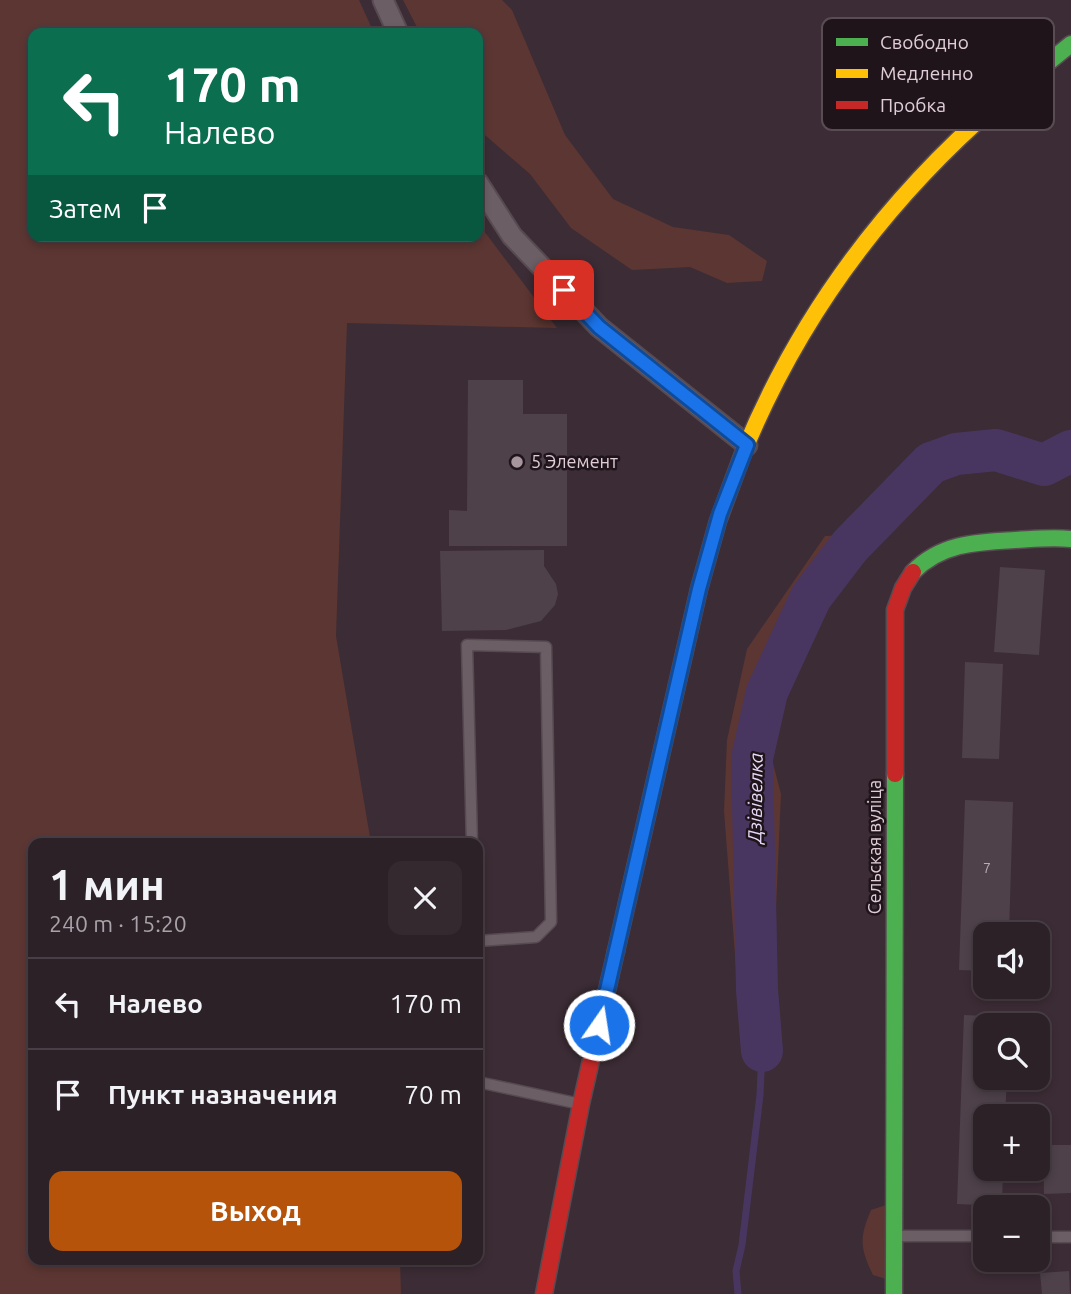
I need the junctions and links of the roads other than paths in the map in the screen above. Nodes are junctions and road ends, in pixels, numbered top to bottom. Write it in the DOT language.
graph roads {
  1 [pos="383,0"];
  2 [pos="396,28"];
  3 [pos="1071,44"];
  4 [pos="1054,58"];
  5 [pos="971,130"];
  6 [pos="483,191"];
  7 [pos="747,445"];
  8 [pos="1071,540"];
  9 [pos="472,838"];
  10 [pos="483,941"];
  11 [pos="483,1083"];
  12 [pos="581,1104"];
  13 [pos="895,1236"];
  14 [pos="973,1236"];
  15 [pos="1050,1237"];
  16 [pos="1071,1237"];
  17 [pos="544,1294"];
  18 [pos="894,1294"];
  1 -- 2 [label="street"];
  3 -- 4 [label="street"];
  5 -- 7 [label="street"];
  6 -- 7 [label="street"];
  7 -- 12 [label="street"];
  8 -- 13 [label="street, Сельская вуліца"];
  9 -- 10 [label="lane"];
  11 -- 12 [label="lane"];
  12 -- 17 [label="street"];
  13 -- 14 [label="lane"];
  13 -- 18 [label="street, Сельская вуліца"];
  15 -- 16 [label="lane"];
}
